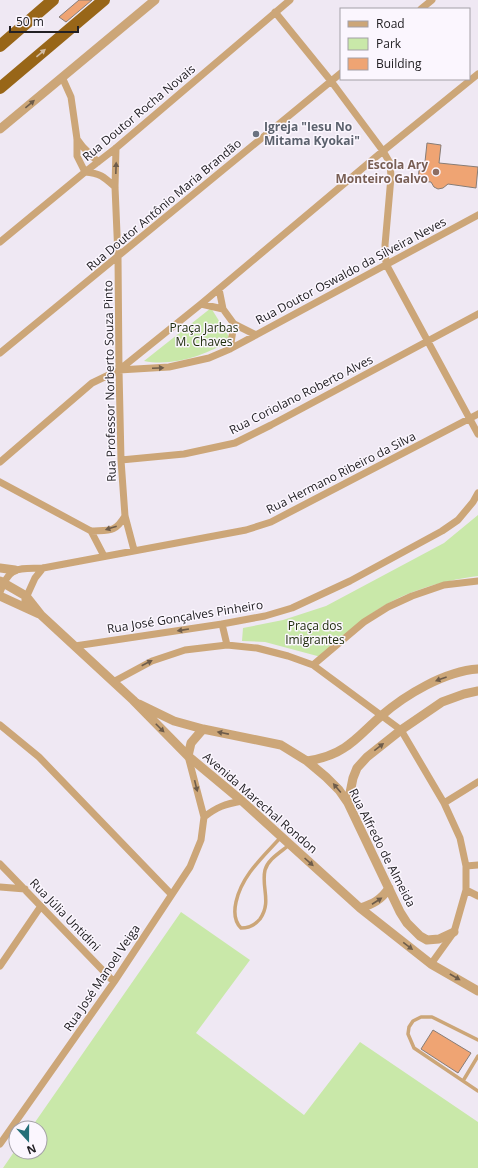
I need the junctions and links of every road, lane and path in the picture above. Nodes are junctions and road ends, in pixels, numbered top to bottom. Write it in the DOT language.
graph roads {
  1 [pos="54,0"];
  2 [pos="104,0"];
  3 [pos="155,0"];
  4 [pos="290,0"];
  5 [pos="432,0"];
  6 [pos="422,8"];
  7 [pos="275,12"];
  8 [pos="0,46"];
  9 [pos="340,74"];
  10 [pos="478,74"];
  11 [pos="62,77"];
  12 [pos="331,81"];
  13 [pos="0,88"];
  14 [pos="0,129"];
  15 [pos="77,139"];
  16 [pos="116,148"];
  17 [pos="383,151"];
  18 [pos="98,162"];
  19 [pos="85,172"];
  20 [pos="115,187"];
  21 [pos="478,215"];
  22 [pos="0,242"];
  23 [pos="118,257"];
  24 [pos="386,264"];
  25 [pos="219,289"];
  26 [pos="201,304"];
  27 [pos="222,309"];
  28 [pos="478,314"];
  29 [pos="234,324"];
  30 [pos="256,335"];
  31 [pos="428,342"];
  32 [pos="230,349"];
  33 [pos="0,353"];
  34 [pos="119,370"];
  35 [pos="478,414"];
  36 [pos="470,419"];
  37 [pos="478,434"];
  38 [pos="121,460"];
  39 [pos="0,462"];
  40 [pos="0,482"];
  41 [pos="478,493"];
  42 [pos="125,516"];
  43 [pos="91,531"];
  44 [pos="134,550"];
  45 [pos="104,556"];
  46 [pos="0,568"];
  47 [pos="43,568"];
  48 [pos="15,570"];
  49 [pos="2,581"];
  50 [pos="478,581"];
  51 [pos="0,592"];
  52 [pos="0,596"];
  53 [pos="26,596"];
  54 [pos="23,606"];
  55 [pos="41,615"];
  56 [pos="222,624"];
  57 [pos="227,645"];
  58 [pos="75,646"];
  59 [pos="313,665"];
  60 [pos="478,669"];
  61 [pos="113,682"];
  62 [pos="478,691"];
  63 [pos="133,700"];
  64 [pos="382,715"];
  65 [pos="0,725"];
  66 [pos="203,729"];
  67 [pos="401,730"];
  68 [pos="188,756"];
  69 [pos="307,761"];
  70 [pos="478,782"];
  71 [pos="242,801"];
  72 [pos="444,803"];
  73 [pos="348,804"];
  74 [pos="204,817"];
  75 [pos="282,837"];
  76 [pos="290,844"];
  77 [pos="0,864"];
  78 [pos="478,865"];
  79 [pos="466,866"];
  80 [pos="0,887"];
  81 [pos="389,888"];
  82 [pos="25,889"];
  83 [pos="466,890"];
  84 [pos="171,894"];
  85 [pos="478,896"];
  86 [pos="41,906"];
  87 [pos="360,908"];
  88 [pos="454,932"];
  89 [pos="439,952"];
  90 [pos="424,958"];
  91 [pos="432,964"];
  92 [pos="0,966"];
  93 [pos="114,982"];
  94 [pos="478,991"];
  95 [pos="478,1040"];
  96 [pos="478,1056"];
  97 [pos="463,1081"];
  98 [pos="478,1091"];
  99 [pos="0,1144"];
  1 -- 8 [label="highway"];
  13 -- 2 [label="highway, one-way"];
  3 -- 11 [label="street"];
  4 -- 7 [label="street, Rua Doutor Rocha Novais"];
  5 -- 6 [label="street"];
  7 -- 12 [label="street"];
  7 -- 16 [label="street, Rua Doutor Rocha Novais"];
  9 -- 12 [label="street, Rua Doutor Antônio Maria Brandão"];
  10 -- 17 [label="street"];
  14 -- 11 [label="street, one-way"];
  11 -- 15 [label="street"];
  12 -- 17 [label="street"];
  12 -- 23 [label="street, Rua Doutor Antônio Maria Brandão"];
  15 -- 18 [label="street"];
  15 -- 19 [label="street"];
  16 -- 18 [label="street, Rua Doutor Rocha Novais"];
  20 -- 16 [label="street, Rua Professor Norberto Souza Pinto, one-way"];
  17 -- 24 [label="street"];
  17 -- 25 [label="street"];
  18 -- 19 [label="street, Rua Doutor Rocha Novais"];
  19 -- 20 [label="street"];
  19 -- 22 [label="street, Rua Doutor Rocha Novais"];
  20 -- 23 [label="street, Rua Professor Norberto Souza Pinto"];
  21 -- 24 [label="street, Rua Doutor Oswaldo da Silveira Neves"];
  23 -- 33 [label="street, Rua Doutor Antônio Maria Brandão"];
  23 -- 34 [label="street, Rua Professor Norberto Souza Pinto"];
  24 -- 30 [label="street, Rua Doutor Oswaldo da Silveira Neves"];
  24 -- 31 [label="street"];
  25 -- 26 [label="street"];
  25 -- 27 [label="street"];
  26 -- 27 [label="street"];
  26 -- 34 [label="street"];
  27 -- 29 [label="street"];
  28 -- 31 [label="street, Rua Coriolano Roberto Alves"];
  29 -- 30 [label="street"];
  29 -- 32 [label="street"];
  30 -- 32 [label="street, Rua Doutor Oswaldo da Silveira Neves"];
  31 -- 36 [label="street"];
  31 -- 38 [label="street, Rua Coriolano Roberto Alves"];
  34 -- 32 [label="street, Rua Doutor Oswaldo da Silveira Neves, one-way"];
  34 -- 38 [label="street, Rua Professor Norberto Souza Pinto"];
  34 -- 39 [label="street"];
  35 -- 36 [label="street, Rua Hermano Ribeiro da Silva"];
  36 -- 37 [label="street"];
  36 -- 44 [label="street, Rua Hermano Ribeiro da Silva"];
  38 -- 42 [label="street, Rua Professor Norberto Souza Pinto"];
  40 -- 43 [label="street"];
  41 -- 56 [label="street, Rua José Gonçalves Pinheiro"];
  42 -- 43 [label="street, one-way"];
  42 -- 44 [label="street, Rua Professor Norberto Souza Pinto"];
  43 -- 45 [label="street"];
  44 -- 45 [label="street, Rua Hermano Ribeiro da Silva"];
  45 -- 47 [label="street, Rua Hermano Ribeiro da Silva"];
  46 -- 48 [label="street"];
  47 -- 48 [label="street, Rua Hermano Ribeiro da Silva"];
  47 -- 53 [label="street"];
  48 -- 49 [label="street"];
  49 -- 51 [label="street"];
  49 -- 53 [label="street, Avenida Marechal Rondon"];
  50 -- 59 [label="street"];
  52 -- 54 [label="street, Avenida Marechal Rondon"];
  53 -- 54 [label="street"];
  53 -- 55 [label="street, Avenida Marechal Rondon"];
  54 -- 55 [label="street, Avenida Marechal Rondon"];
  55 -- 58 [label="street, Avenida Marechal Rondon"];
  56 -- 57 [label="street"];
  56 -- 58 [label="street, Rua José Gonçalves Pinheiro, one-way"];
  57 -- 59 [label="street"];
  61 -- 57 [label="street, one-way"];
  58 -- 61 [label="street, Avenida Marechal Rondon"];
  59 -- 64 [label="street"];
  60 -- 64 [label="street, one-way"];
  61 -- 63 [label="street, Avenida Marechal Rondon"];
  62 -- 67 [label="street"];
  63 -- 66 [label="street, Rua Alfredo de Almeida"];
  63 -- 68 [label="street, Avenida Marechal Rondon, one-way"];
  64 -- 67 [label="street"];
  64 -- 69 [label="street"];
  65 -- 84 [label="street"];
  66 -- 68 [label="street"];
  69 -- 66 [label="street, Rua Alfredo de Almeida, one-way"];
  67 -- 72 [label="street"];
  73 -- 67 [label="street, one-way"];
  68 -- 71 [label="street, Avenida Marechal Rondon"];
  68 -- 74 [label="street, Rua José Manoel Veiga, one-way"];
  73 -- 69 [label="street, Rua Alfredo de Almeida, one-way"];
  70 -- 72 [label="street"];
  71 -- 74 [label="street"];
  71 -- 75 [label="street, Avenida Marechal Rondon"];
  72 -- 79 [label="street"];
  73 -- 81 [label="street, Rua Alfredo de Almeida"];
  74 -- 84 [label="street, Rua José Manoel Veiga"];
  75 -- 76 [label="street, Avenida Marechal Rondon"];
  75 -- 76 [label="lane"];
  76 -- 87 [label="street, Avenida Marechal Rondon, one-way"];
  77 -- 82 [label="street, Rua Júlia Untidini"];
  78 -- 79 [label="street"];
  79 -- 83 [label="street"];
  80 -- 82 [label="street"];
  87 -- 81 [label="street, one-way"];
  81 -- 88 [label="street, Rua Alfredo de Almeida"];
  82 -- 86 [label="street, Rua Júlia Untidini"];
  83 -- 85 [label="street"];
  83 -- 88 [label="street"];
  84 -- 93 [label="street, Rua José Manoel Veiga"];
  86 -- 92 [label="street"];
  86 -- 93 [label="street, Rua Júlia Untidini"];
  87 -- 90 [label="street, Avenida Marechal Rondon, one-way"];
  88 -- 89 [label="street"];
  89 -- 90 [label="street"];
  89 -- 91 [label="street"];
  90 -- 91 [label="street, Avenida Marechal Rondon"];
  91 -- 94 [label="street, Avenida Marechal Rondon, one-way"];
  93 -- 99 [label="street, Rua José Manoel Veiga"];
  95 -- 97 [label="lane"];
  96 -- 97 [label="lane"];
  97 -- 98 [label="lane"];
}
